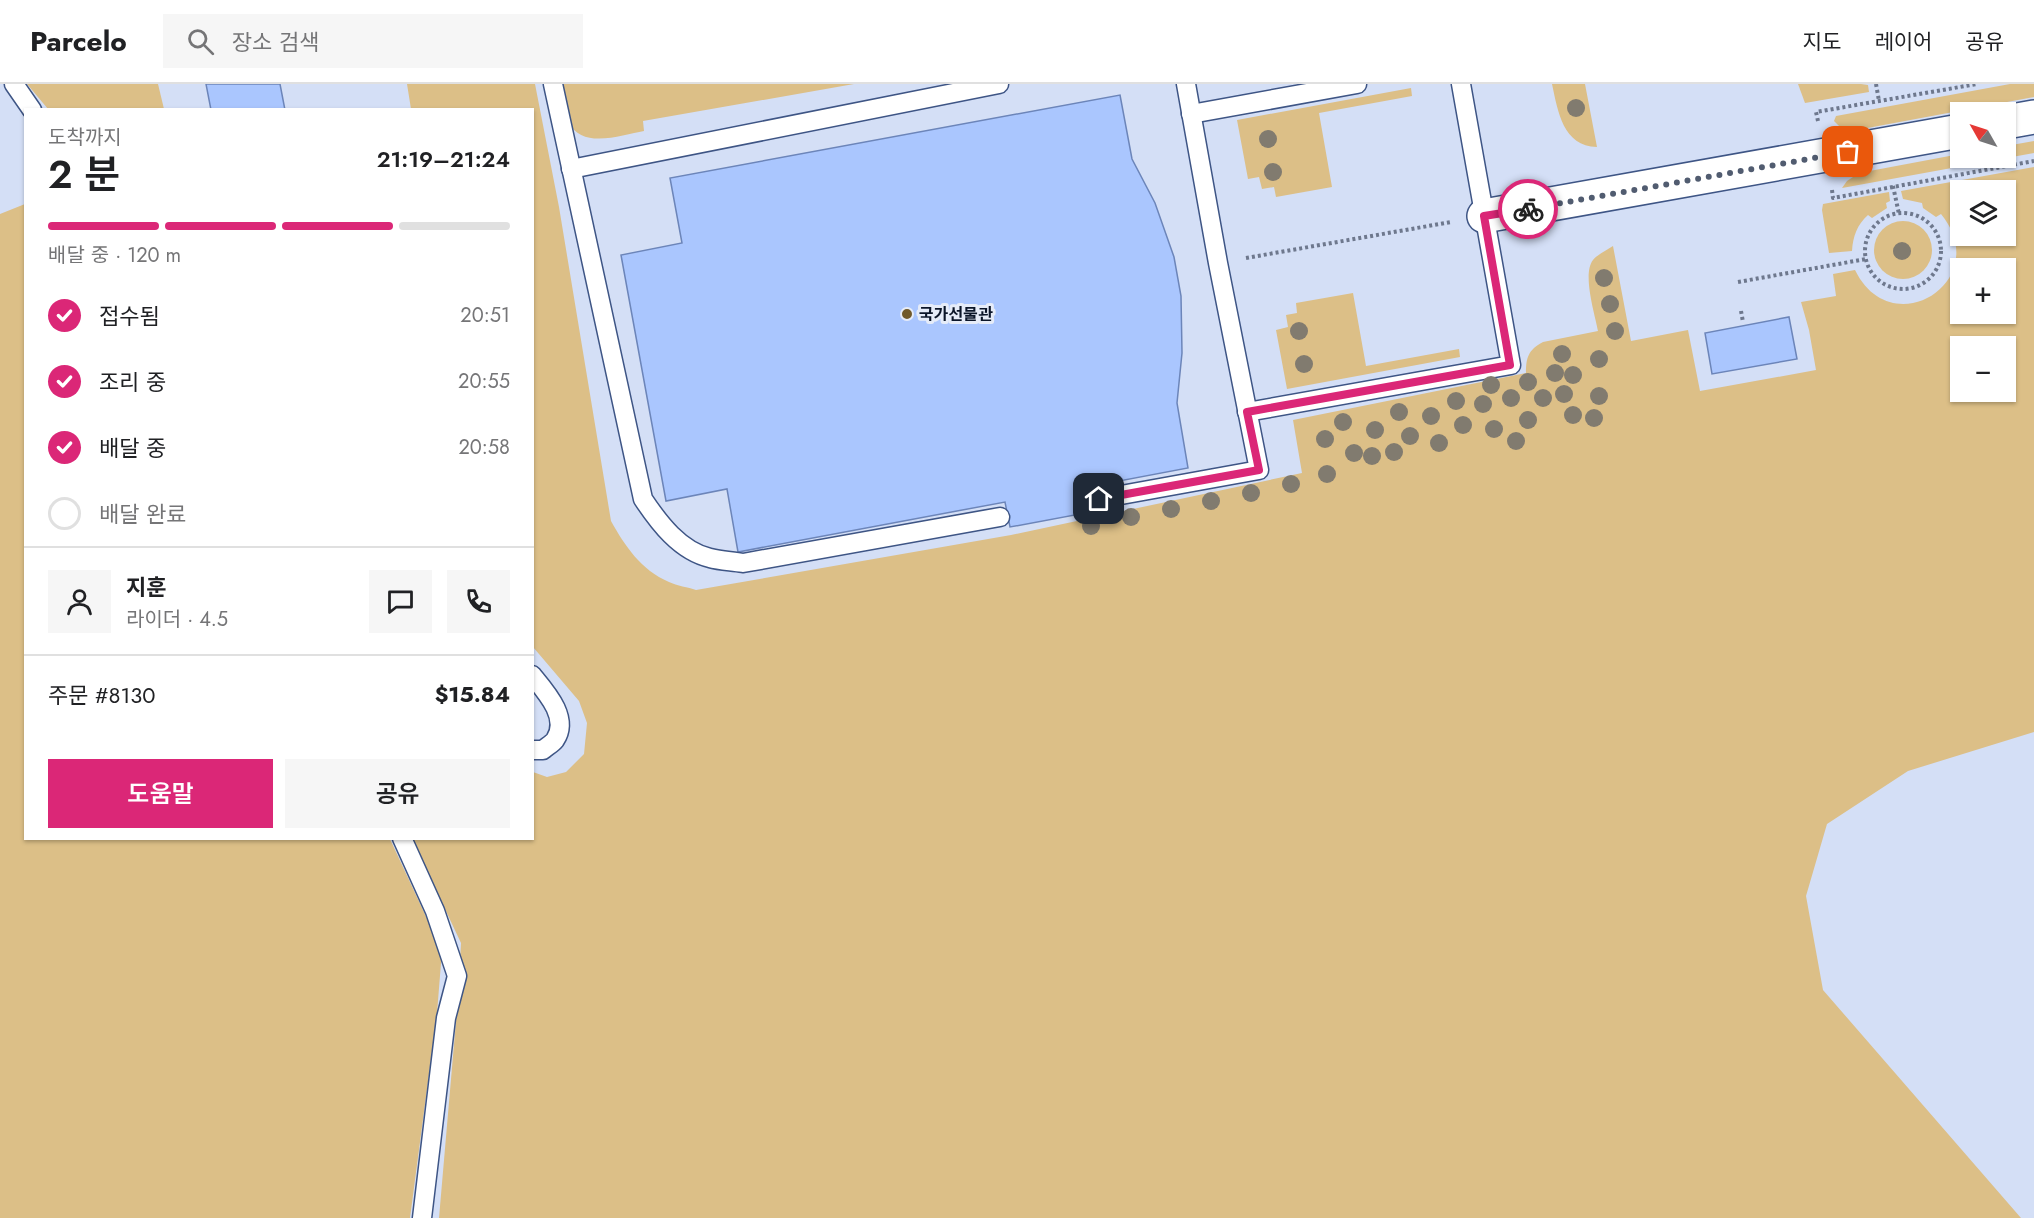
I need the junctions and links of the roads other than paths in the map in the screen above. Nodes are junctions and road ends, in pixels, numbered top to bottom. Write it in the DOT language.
graph roads {
  1 [pos="14,84"];
  2 [pos="553,84"];
  3 [pos="999,84"];
  4 [pos="1186,84"];
  5 [pos="1357,84"];
  6 [pos="1461,84"];
  7 [pos="31,108"];
  8 [pos="1191,114"];
  9 [pos="2034,117"];
  10 [pos="2016,120"];
  11 [pos="1950,132"];
  12 [pos="570,170"];
  13 [pos="1484,216"];
  14 [pos="1247,412"];
  15 [pos="1099,499"];
  16 [pos="1000,517"];
  17 [pos="534,677"];
  18 [pos="534,750"];
  19 [pos="403,840"];
  20 [pos="422,1218"];
  1 -- 7 [label="lane"];
  2 -- 12 [label="lane"];
  3 -- 12 [label="lane"];
  4 -- 8 [label="lane"];
  5 -- 8 [label="lane"];
  6 -- 13 [label="lane"];
  8 -- 14 [label="lane"];
  9 -- 10 [label="street"];
  11 -- 13 [label="street"];
  12 -- 16 [label="lane"];
  13 -- 14 [label="lane"];
  14 -- 15 [label="lane"];
  17 -- 18 [label="lane"];
  19 -- 20 [label="lane"];
}
